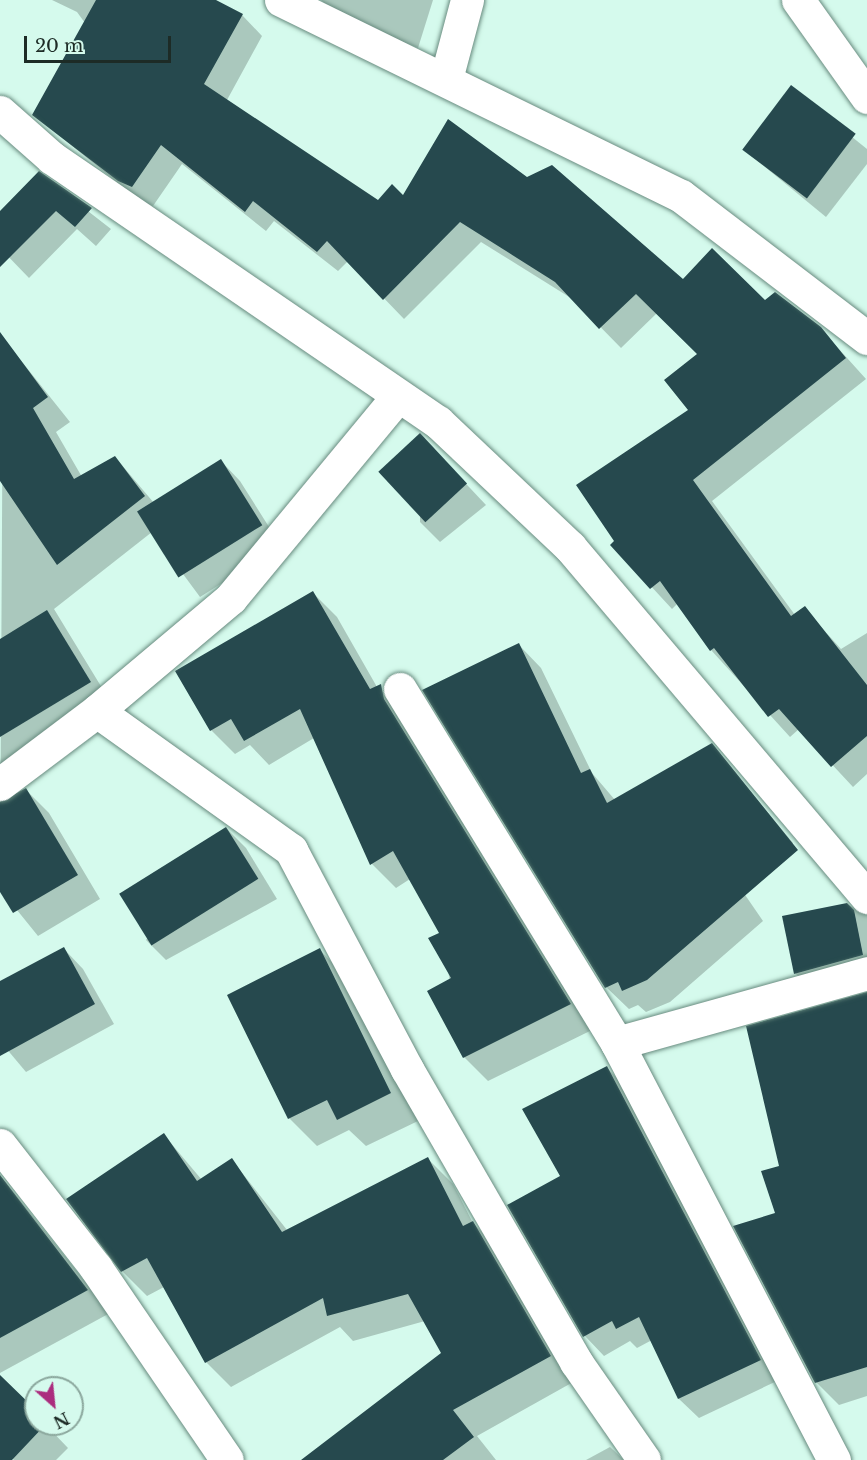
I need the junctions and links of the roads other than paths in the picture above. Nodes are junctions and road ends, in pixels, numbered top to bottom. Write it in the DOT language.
graph roads {
  1 [pos="281,0"];
  2 [pos="467,0"];
  3 [pos="798,0"];
  4 [pos="446,79"];
  5 [pos="867,97"];
  6 [pos="0,112"];
  7 [pos="867,338"];
  8 [pos="398,396"];
  9 [pos="400,690"];
  10 [pos="97,711"];
  11 [pos="0,784"];
  12 [pos="867,897"];
  13 [pos="867,973"];
  14 [pos="617,1043"];
  15 [pos="0,1145"];
  16 [pos="227,1460"];
  17 [pos="644,1460"];
  18 [pos="834,1460"];
  1 -- 4 [label="street"];
  2 -- 4 [label="street"];
  3 -- 5 [label="street"];
  4 -- 7 [label="street"];
  6 -- 8 [label="street"];
  8 -- 10 [label="street"];
  8 -- 12 [label="street"];
  9 -- 14 [label="street"];
  10 -- 11 [label="street"];
  10 -- 17 [label="street"];
  13 -- 14 [label="street"];
  14 -- 18 [label="street"];
  15 -- 16 [label="street"];
}
